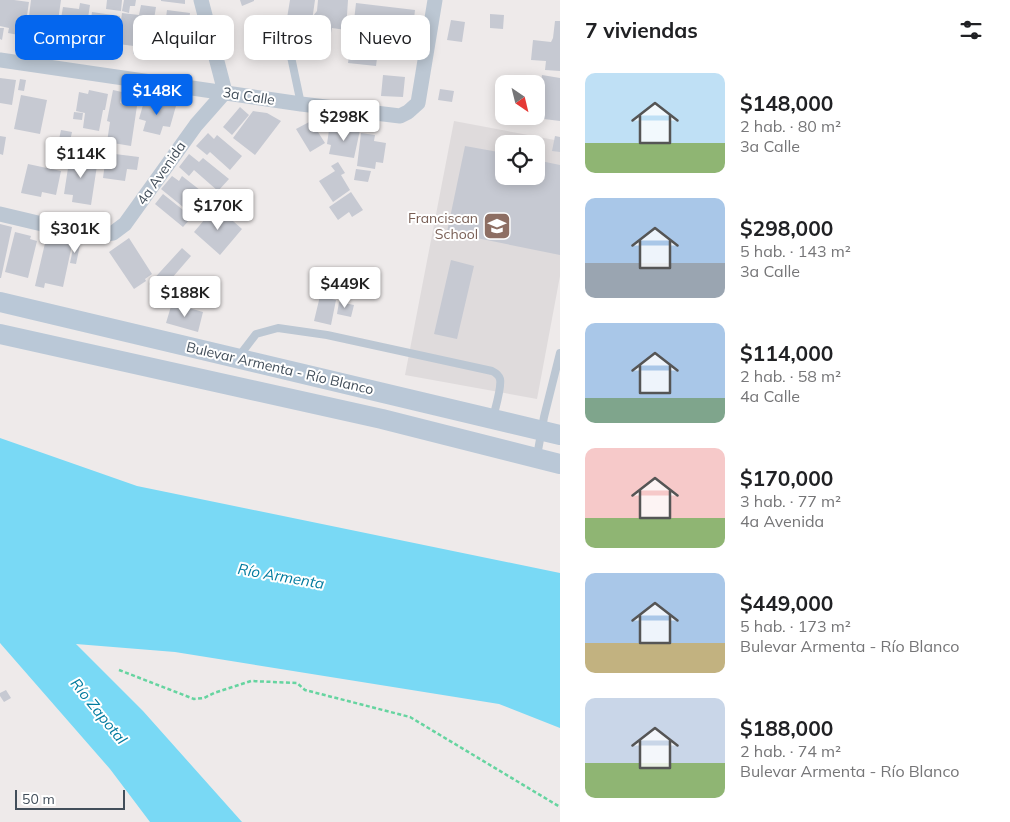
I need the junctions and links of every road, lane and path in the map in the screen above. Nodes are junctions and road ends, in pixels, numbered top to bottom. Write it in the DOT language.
graph roads {
  1 [pos="201,0"];
  2 [pos="435,0"];
  3 [pos="0,60"];
  4 [pos="292,60"];
  5 [pos="225,92"];
  6 [pos="301,104"];
  7 [pos="0,214"];
  8 [pos="0,302"];
  9 [pos="0,334"];
  10 [pos="560,354"];
  11 [pos="242,359"];
  12 [pos="493,418"];
  13 [pos="382,419"];
  14 [pos="551,433"];
  15 [pos="536,459"];
  16 [pos="560,464"];
  17 [pos="119,670"];
  18 [pos="560,807"];
  1 -- 5 [label="street"];
  2 -- 6 [label="street, 3a Calle"];
  3 -- 5 [label="street, 3a Calle"];
  4 -- 6 [label="lane"];
  5 -- 6 [label="street, 3a Calle"];
  5 -- 7 [label="street, 4a Avenida"];
  8 -- 11 [label="main road, Bulevar Armenta - Río Blanco"];
  9 -- 13 [label="main road, Bulevar Armenta - Río Blanco"];
  10 -- 14 [label="lane"];
  11 -- 12 [label="main road, Bulevar Armenta - Río Blanco"];
  11 -- 12 [label="lane"];
  12 -- 13 [label="main road"];
  12 -- 14 [label="main road, Bulevar Armenta - Río Blanco"];
  13 -- 15 [label="main road, Bulevar Armenta - Río Blanco"];
  14 -- 15 [label="lane"];
  15 -- 16 [label="main road, Bulevar Armenta - Río Blanco"];
  17 -- 18 [label="path"];
}
